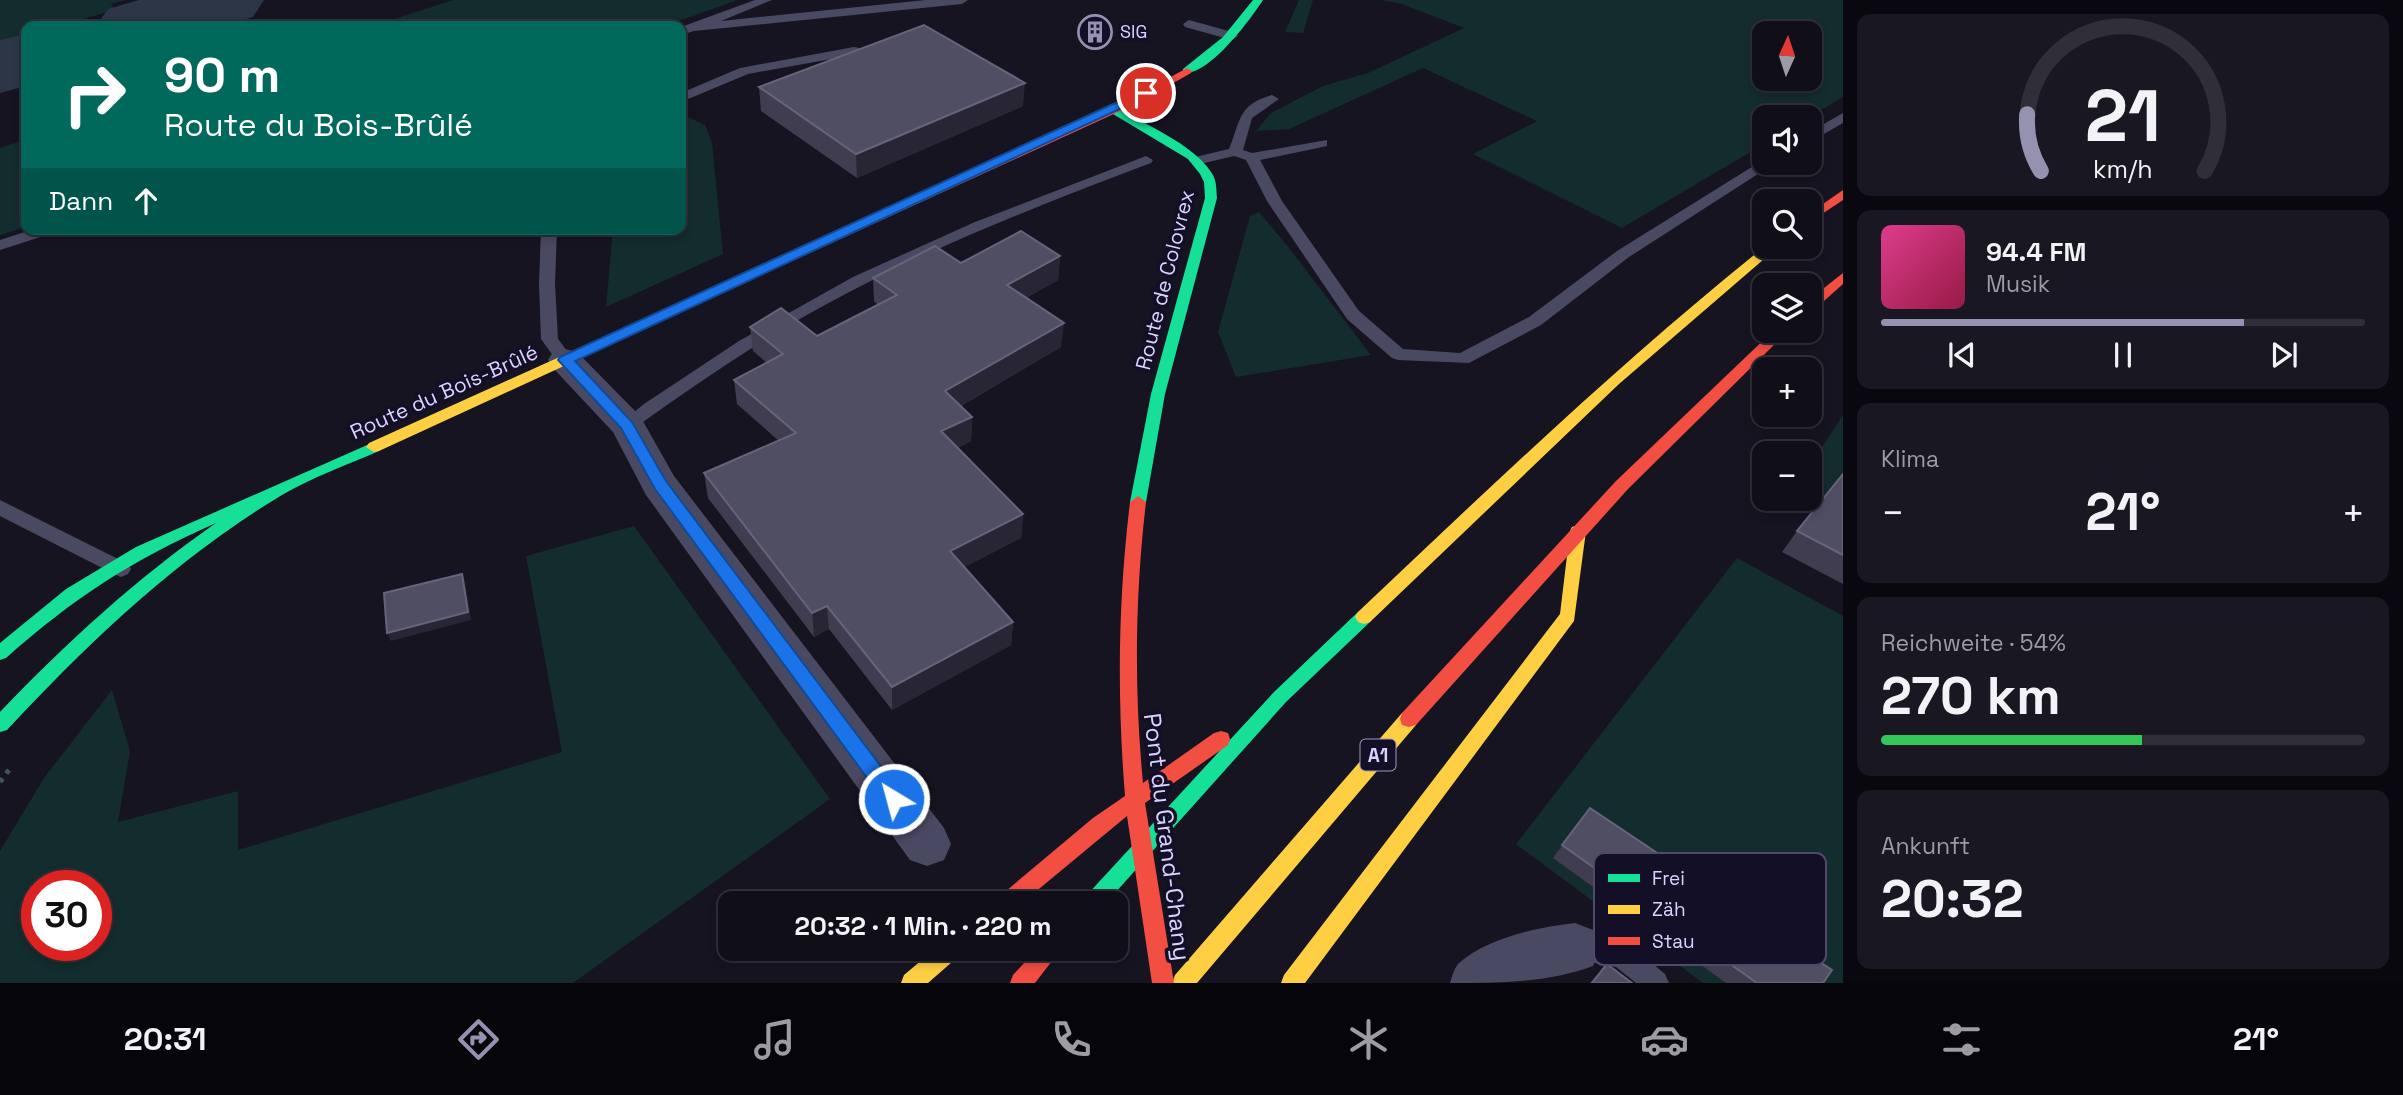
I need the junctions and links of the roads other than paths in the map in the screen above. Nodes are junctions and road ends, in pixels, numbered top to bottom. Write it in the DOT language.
graph roads {
  1 [pos="766,0"];
  2 [pos="962,0"];
  3 [pos="1258,0"];
  4 [pos="1189,24"];
  5 [pos="694,27"];
  6 [pos="686,29"];
  7 [pos="1232,36"];
  8 [pos="854,51"];
  9 [pos="686,96"];
  10 [pos="1272,99"];
  11 [pos="1112,109"];
  12 [pos="1843,117"];
  13 [pos="1822,130"];
  14 [pos="1322,143"];
  15 [pos="1242,154"];
  16 [pos="1146,160"];
  17 [pos="1196,161"];
  18 [pos="1752,173"];
  19 [pos="1843,194"];
  20 [pos="1822,209"];
  21 [pos="32,235"];
  22 [pos="549,235"];
  23 [pos="0,245"];
  24 [pos="1757,259"];
  25 [pos="1843,277"];
  26 [pos="1822,295"];
  27 [pos="1768,343"];
  28 [pos="565,360"];
  29 [pos="627,425"];
  30 [pos="279,490"];
  31 [pos="0,507"];
  32 [pos="1578,531"];
  33 [pos="114,566"];
  34 [pos="147,582"];
  35 [pos="0,653"];
  36 [pos="1128,697"];
  37 [pos="1280,697"];
  38 [pos="0,724"];
  39 [pos="927,844"];
  40 [pos="1021,891"];
  41 [pos="1104,891"];
  42 [pos="1574,948"];
  43 [pos="1594,951"];
  44 [pos="938,961"];
  45 [pos="1040,961"];
  46 [pos="1634,965"];
  47 [pos="912,983"];
  48 [pos="1021,983"];
  49 [pos="1163,983"];
  50 [pos="1183,983"];
  51 [pos="1292,983"];
  52 [pos="1475,983"];
  53 [pos="1656,983"];
  1 -- 5 [label="lane"];
  2 -- 5 [label="lane"];
  3 -- 7 [label="main road"];
  4 -- 7 [label="lane"];
  5 -- 6 [label="lane"];
  7 -- 11 [label="main road"];
  8 -- 9 [label="lane"];
  10 -- 15 [label="lane"];
  11 -- 17 [label="main road, Route de Colovrex"];
  11 -- 28 [label="main road, Route du Bois-Brûlé"];
  12 -- 13 [label="lane"];
  14 -- 15 [label="lane"];
  15 -- 17 [label="lane"];
  15 -- 18 [label="lane"];
  16 -- 29 [label="lane"];
  17 -- 36 [label="main road, Route de Colovrex"];
  19 -- 20 [label="main road"];
  21 -- 23 [label="lane"];
  22 -- 28 [label="lane"];
  24 -- 37 [label="main road"];
  25 -- 26 [label="main road"];
  27 -- 32 [label="main road, A1"];
  28 -- 29 [label="street"];
  28 -- 30 [label="main road, Route du Bois-Brûlé"];
  29 -- 39 [label="street"];
  30 -- 33 [label="main road"];
  30 -- 34 [label="main road, Route du Bois-Brûlé"];
  31 -- 33 [label="lane"];
  32 -- 50 [label="main road, A1"];
  32 -- 51 [label="main road"];
  33 -- 34 [label="lane"];
  33 -- 35 [label="main road"];
  34 -- 38 [label="main road, Route du Bois-Brûlé"];
  36 -- 49 [label="main road, Pont du Grand-Chany"];
  37 -- 40 [label="main road"];
  37 -- 41 [label="main road"];
  42 -- 43 [label="lane"];
  42 -- 52 [label="street"];
  44 -- 47 [label="main road"];
  45 -- 48 [label="main road"];
  46 -- 53 [label="lane"];
}
